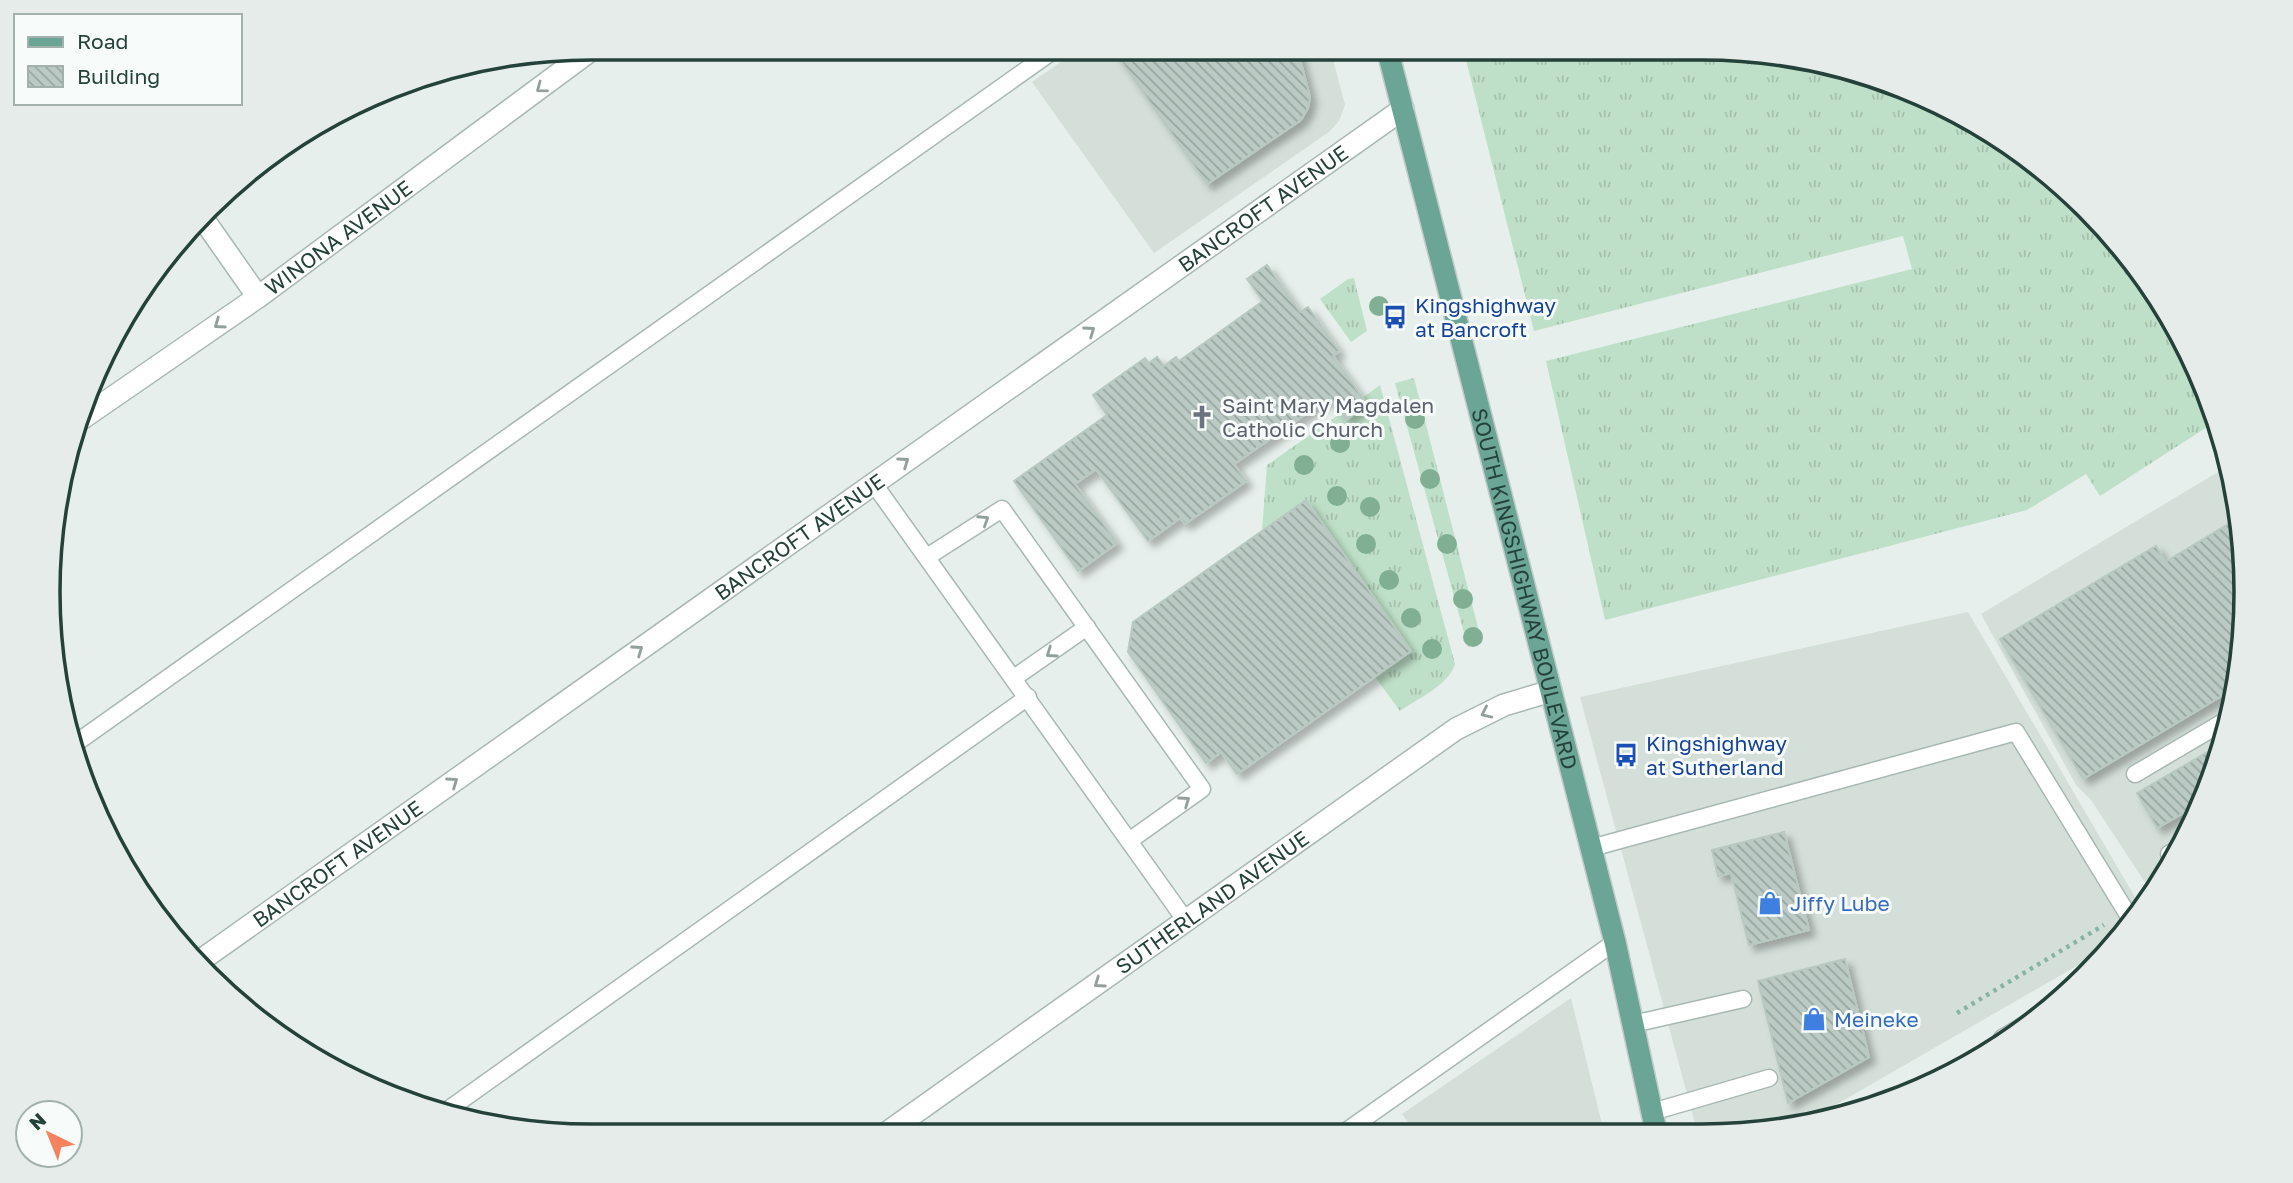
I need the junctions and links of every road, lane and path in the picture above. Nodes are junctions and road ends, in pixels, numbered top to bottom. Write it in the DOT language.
graph roads {
  1 [pos="577,60"];
  2 [pos="1040,60"];
  3 [pos="1390,60"];
  4 [pos="1403,109"];
  5 [pos="207,224"];
  6 [pos="258,297"];
  7 [pos="91,412"];
  8 [pos="874,484"];
  9 [pos="927,557"];
  10 [pos="1087,627"];
  11 [pos="1014,678"];
  12 [pos="1551,691"];
  13 [pos="1028,697"];
  14 [pos="2216,727"];
  15 [pos="81,739"];
  16 [pos="2136,774"];
  17 [pos="1129,841"];
  18 [pos="1591,848"];
  19 [pos="2126,912"];
  20 [pos="1186,921"];
  21 [pos="2106,924"];
  22 [pos="1615,942"];
  23 [pos="205,957"];
  24 [pos="1743,999"];
  25 [pos="1957,1013"];
  26 [pos="1633,1024"];
  27 [pos="1769,1078"];
  28 [pos="454,1105"];
  29 [pos="1654,1122"];
  30 [pos="900,1124"];
  31 [pos="1356,1124"];
  1 -- 6 [label="street, WINONA AVENUE, one-way"];
  2 -- 15 [label="lane"];
  3 -- 4 [label="main road, SOUTH KINGSHIGHWAY BOULEVARD"];
  8 -- 4 [label="street, BANCROFT AVENUE, one-way"];
  4 -- 12 [label="main road, SOUTH KINGSHIGHWAY BOULEVARD"];
  5 -- 6 [label="street"];
  6 -- 7 [label="street, WINONA AVENUE, one-way"];
  8 -- 9 [label="lane"];
  23 -- 8 [label="street, BANCROFT AVENUE, one-way"];
  9 -- 10 [label="lane, one-way"];
  9 -- 11 [label="lane"];
  10 -- 11 [label="lane, one-way"];
  17 -- 10 [label="lane, one-way"];
  11 -- 13 [label="lane"];
  12 -- 18 [label="main road, SOUTH KINGSHIGHWAY BOULEVARD"];
  12 -- 20 [label="street, SUTHERLAND AVENUE, one-way"];
  13 -- 17 [label="lane"];
  13 -- 28 [label="lane"];
  14 -- 16 [label="lane"];
  17 -- 20 [label="lane"];
  18 -- 19 [label="lane"];
  18 -- 22 [label="main road, SOUTH KINGSHIGHWAY BOULEVARD"];
  20 -- 30 [label="street, SUTHERLAND AVENUE, one-way"];
  21 -- 25 [label="path"];
  22 -- 26 [label="main road, SOUTH KINGSHIGHWAY BOULEVARD"];
  22 -- 31 [label="lane"];
  24 -- 26 [label="lane"];
  26 -- 29 [label="main road, SOUTH KINGSHIGHWAY BOULEVARD"];
  27 -- 29 [label="lane"];
}
